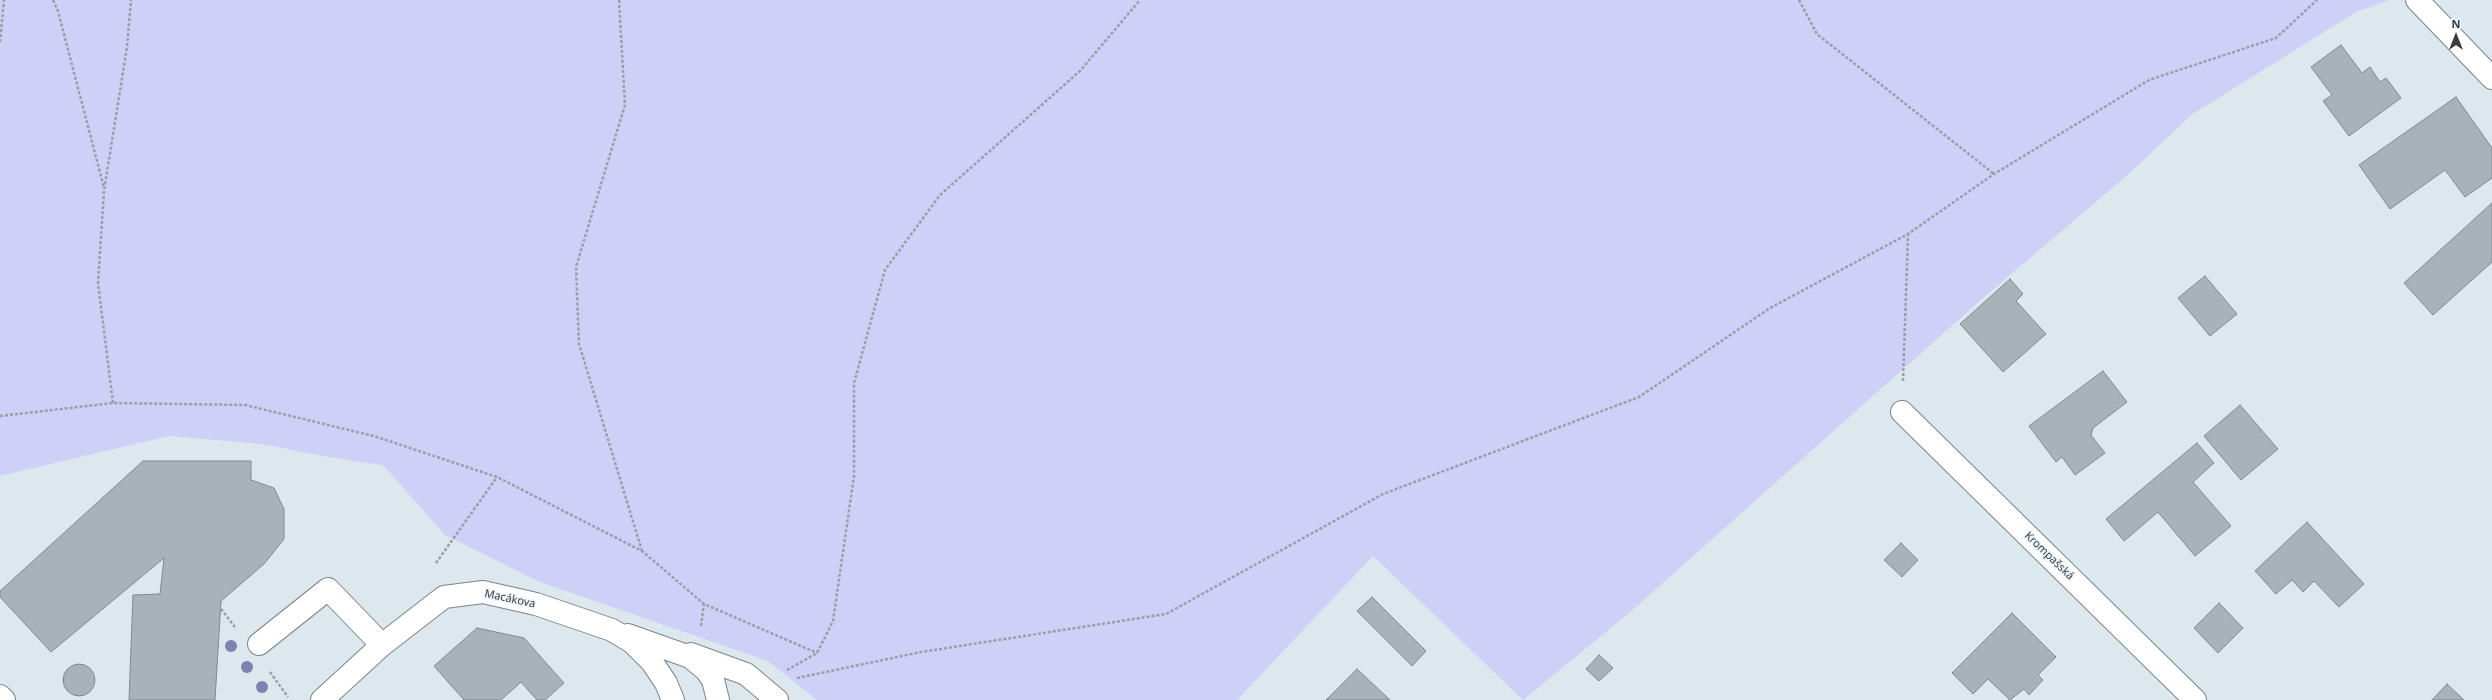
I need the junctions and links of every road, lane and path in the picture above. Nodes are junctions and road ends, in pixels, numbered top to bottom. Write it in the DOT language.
graph roads {
  1 [pos="4,0"];
  2 [pos="52,0"];
  3 [pos="131,0"];
  4 [pos="619,0"];
  5 [pos="1140,0"];
  6 [pos="1799,0"];
  7 [pos="2317,0"];
  8 [pos="2417,0"];
  9 [pos="0,42"];
  10 [pos="2492,78"];
  11 [pos="1994,174"];
  12 [pos="104,191"];
  13 [pos="1908,234"];
  14 [pos="113,403"];
  15 [pos="1902,412"];
  16 [pos="0,416"];
  17 [pos="497,477"];
  18 [pos="642,551"];
  19 [pos="436,563"];
  20 [pos="704,604"];
  21 [pos="612,630"];
  22 [pos="699,633"];
  23 [pos="259,644"];
  24 [pos="382,645"];
  25 [pos="666,647"];
  26 [pos="817,653"];
  27 [pos="760,685"];
  28 [pos="0,696"];
  29 [pos="4,700"];
  30 [pos="322,700"];
  31 [pos="673,700"];
  32 [pos="718,700"];
  33 [pos="777,700"];
  34 [pos="2195,700"];
  1 -- 9 [label="path"];
  2 -- 12 [label="path"];
  3 -- 12 [label="path"];
  4 -- 18 [label="path"];
  5 -- 26 [label="path"];
  6 -- 11 [label="path"];
  7 -- 11 [label="path"];
  8 -- 10 [label="street"];
  11 -- 13 [label="path"];
  12 -- 14 [label="path"];
  13 -- 15 [label="path"];
  13 -- 27 [label="path"];
  14 -- 16 [label="path"];
  14 -- 17 [label="path"];
  15 -- 34 [label="street, Krompašská"];
  17 -- 18 [label="path"];
  17 -- 19 [label="path"];
  18 -- 20 [label="path"];
  20 -- 22 [label="path"];
  20 -- 26 [label="path"];
  21 -- 24 [label="street, Macákova"];
  21 -- 25 [label="street"];
  21 -- 31 [label="street, Macákova"];
  23 -- 24 [label="street"];
  24 -- 30 [label="street, Macákova"];
  25 -- 27 [label="street"];
  25 -- 32 [label="street"];
  26 -- 27 [label="path"];
  27 -- 33 [label="street"];
  28 -- 29 [label="street"];
}
